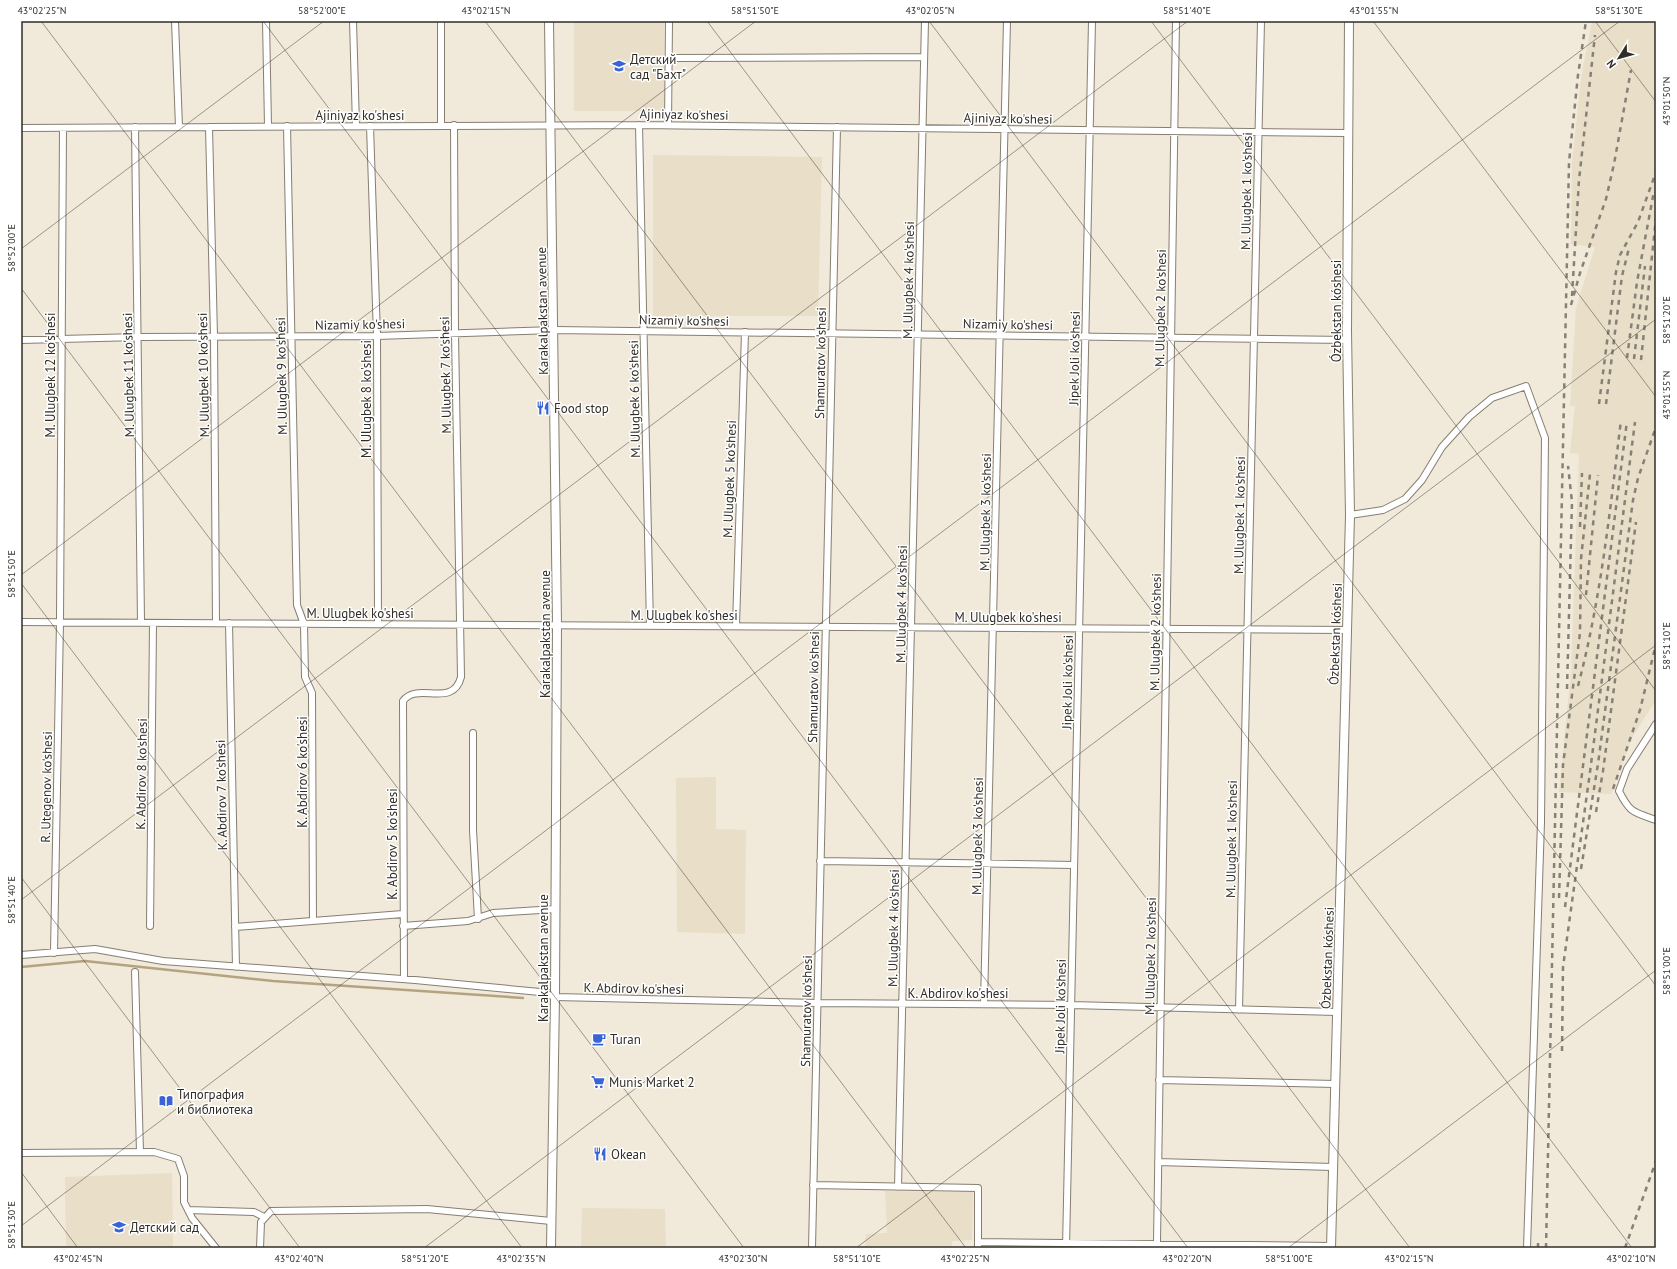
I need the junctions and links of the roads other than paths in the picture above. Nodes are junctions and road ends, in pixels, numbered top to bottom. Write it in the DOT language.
graph roads {
  1 [pos="175,21"];
  2 [pos="266,21"];
  3 [pos="353,21"];
  4 [pos="441,21"];
  5 [pos="549,21"];
  6 [pos="669,21"];
  7 [pos="925,21"];
  8 [pos="1007,21"];
  9 [pos="1092,21"];
  10 [pos="1176,21"];
  11 [pos="1261,21"];
  12 [pos="1349,21"];
  13 [pos="924,57"];
  14 [pos="669,58"];
  15 [pos="639,124"];
  16 [pos="441,125"];
  17 [pos="454,125"];
  18 [pos="551,125"];
  19 [pos="668,125"];
  20 [pos="268,126"];
  21 [pos="287,126"];
  22 [pos="356,126"];
  23 [pos="370,126"];
  24 [pos="135,127"];
  25 [pos="179,127"];
  26 [pos="209,127"];
  27 [pos="837,127"];
  28 [pos="21,128"];
  29 [pos="63,128"];
  30 [pos="922,128"];
  31 [pos="1005,128"];
  32 [pos="1090,129"];
  33 [pos="1174,130"];
  34 [pos="1258,132"];
  35 [pos="1347,133"];
  36 [pos="555,330"];
  37 [pos="644,331"];
  38 [pos="745,332"];
  39 [pos="832,333"];
  40 [pos="455,334"];
  41 [pos="918,334"];
  42 [pos="1000,335"];
  43 [pos="214,336"];
  44 [pos="291,336"];
  45 [pos="377,336"];
  46 [pos="1085,336"];
  47 [pos="138,337"];
  48 [pos="1171,337"];
  49 [pos="1254,338"];
  50 [pos="61,339"];
  51 [pos="21,340"];
  52 [pos="1347,340"];
  53 [pos="1350,515"];
  54 [pos="21,622"];
  55 [pos="60,622"];
  56 [pos="142,622"];
  57 [pos="153,623"];
  58 [pos="216,623"];
  59 [pos="229,623"];
  60 [pos="304,624"];
  61 [pos="378,624"];
  62 [pos="460,624"];
  63 [pos="557,624"];
  64 [pos="650,626"];
  65 [pos="736,626"];
  66 [pos="826,627"];
  67 [pos="911,627"];
  68 [pos="993,628"];
  69 [pos="1079,628"];
  70 [pos="1166,628"];
  71 [pos="1247,629"];
  72 [pos="1347,630"];
  73 [pos="402,708"];
  74 [pos="1656,724"];
  75 [pos="473,733"];
  76 [pos="1656,820"];
  77 [pos="820,861"];
  78 [pos="906,862"];
  79 [pos="988,864"];
  80 [pos="1074,865"];
  81 [pos="556,909"];
  82 [pos="403,914"];
  83 [pos="478,919"];
  84 [pos="313,921"];
  85 [pos="150,926"];
  86 [pos="403,926"];
  87 [pos="235,927"];
  88 [pos="54,953"];
  89 [pos="21,955"];
  90 [pos="236,967"];
  91 [pos="135,972"];
  92 [pos="404,979"];
  93 [pos="555,997"];
  94 [pos="817,1003"];
  95 [pos="903,1004"];
  96 [pos="984,1004"];
  97 [pos="1071,1005"];
  98 [pos="1160,1008"];
  99 [pos="1238,1010"];
  100 [pos="1337,1012"];
  101 [pos="1159,1080"];
  102 [pos="1335,1084"];
  103 [pos="140,1152"];
  104 [pos="21,1153"];
  105 [pos="1158,1162"];
  106 [pos="1333,1167"];
  107 [pos="813,1186"];
  108 [pos="898,1187"];
  109 [pos="188,1210"];
  110 [pos="264,1217"];
  111 [pos="551,1221"];
  112 [pos="1157,1242"];
  113 [pos="978,1245"];
  114 [pos="1066,1245"];
  115 [pos="1228,1246"];
  116 [pos="1331,1247"];
  117 [pos="216,1248"];
  118 [pos="260,1248"];
  119 [pos="551,1248"];
  120 [pos="812,1248"];
  121 [pos="1527,1248"];
  1 -- 25 [label="street"];
  2 -- 20 [label="street"];
  3 -- 22 [label="street"];
  4 -- 16 [label="street"];
  5 -- 18 [label="street, Karakalpakstan avenue"];
  6 -- 14 [label="street"];
  7 -- 13 [label="street, M. Ulugbek 4 ko'shesi"];
  8 -- 31 [label="street, M. Ulugbek 3 ko'shesi"];
  9 -- 32 [label="street, Jipek Joli ko'shesi"];
  10 -- 33 [label="street, M. Ulugbek 2 ko'shesi"];
  11 -- 34 [label="street, M. Ulugbek 1 ko'shesi"];
  12 -- 35 [label="street, Ózbekstan kóshesi"];
  13 -- 14 [label="street"];
  13 -- 30 [label="street, M. Ulugbek 4 ko'shesi"];
  14 -- 19 [label="street"];
  15 -- 18 [label="street, Ajiniyaz ko'shesi"];
  15 -- 19 [label="street, Ajiniyaz ko'shesi"];
  15 -- 37 [label="street, M. Ulugbek 6 ko'shesi"];
  16 -- 17 [label="street, Ajiniyaz ko'shesi"];
  16 -- 23 [label="street, Ajiniyaz ko'shesi"];
  17 -- 18 [label="street, Ajiniyaz ko'shesi"];
  17 -- 40 [label="street, M. Ulugbek 7 ko'shesi"];
  18 -- 36 [label="street, Karakalpakstan avenue"];
  19 -- 27 [label="street, Ajiniyaz ko'shesi"];
  20 -- 21 [label="street, Ajiniyaz ko'shesi"];
  20 -- 26 [label="street, Ajiniyaz ko'shesi"];
  21 -- 22 [label="street, Ajiniyaz ko'shesi"];
  21 -- 44 [label="street, M. Ulugbek 9 ko'shesi"];
  22 -- 23 [label="street, Ajiniyaz ko'shesi"];
  23 -- 45 [label="street, M. Ulugbek 8 ko'shesi"];
  24 -- 25 [label="street, Ajiniyaz ko'shesi"];
  24 -- 29 [label="street, Ajiniyaz ko'shesi"];
  24 -- 47 [label="street, M. Ulugbek 11 ko'shesi"];
  25 -- 26 [label="street, Ajiniyaz ko'shesi"];
  26 -- 43 [label="street, M. Ulugbek 10 ko'shesi"];
  27 -- 30 [label="street, Ajiniyaz ko'shesi"];
  27 -- 39 [label="street, Shamuratov ko'shesi"];
  28 -- 29 [label="street, Ajiniyaz ko'shesi"];
  29 -- 50 [label="street, M. Ulugbek 12 ko'shesi"];
  30 -- 31 [label="street, Ajiniyaz ko'shesi"];
  30 -- 41 [label="street, M. Ulugbek 4 ko'shesi"];
  31 -- 32 [label="street, Ajiniyaz ko'shesi"];
  31 -- 42 [label="street, M. Ulugbek 3 ko'shesi"];
  32 -- 33 [label="street, Ajiniyaz ko'shesi"];
  32 -- 46 [label="street, Jipek Joli ko'shesi"];
  33 -- 34 [label="street, Ajiniyaz ko'shesi"];
  33 -- 48 [label="street, M. Ulugbek 2 ko'shesi"];
  34 -- 35 [label="street, Ajiniyaz ko'shesi"];
  34 -- 49 [label="street, M. Ulugbek 1 ko'shesi"];
  35 -- 52 [label="street, Ózbekstan kóshesi"];
  36 -- 37 [label="street, Nizamiy ko'shesi"];
  36 -- 40 [label="street, Nizamiy ko'shesi"];
  36 -- 63 [label="street, Karakalpakstan avenue"];
  37 -- 38 [label="street, Nizamiy ko'shesi"];
  37 -- 64 [label="street, M. Ulugbek 6 ko'shesi"];
  38 -- 39 [label="street, Nizamiy ko'shesi"];
  38 -- 65 [label="street, M. Ulugbek 5 ko'shesi"];
  39 -- 41 [label="street, Nizamiy ko'shesi"];
  39 -- 66 [label="street, Shamuratov ko'shesi"];
  40 -- 45 [label="street, Nizamiy ko'shesi"];
  40 -- 62 [label="street, M. Ulugbek 7 ko'shesi"];
  41 -- 42 [label="street, Nizamiy ko'shesi"];
  41 -- 67 [label="street, M. Ulugbek 4 ko'shesi"];
  42 -- 46 [label="street, Nizamiy ko'shesi"];
  42 -- 68 [label="street, M. Ulugbek 3 ko'shesi"];
  43 -- 44 [label="street, Nizamiy ko'shesi"];
  43 -- 47 [label="street, Nizamiy ko'shesi"];
  43 -- 58 [label="street, M. Ulugbek 10 ko'shesi"];
  44 -- 45 [label="street, Nizamiy ko'shesi"];
  44 -- 60 [label="street, M. Ulugbek 9 ko'shesi"];
  45 -- 61 [label="street, M. Ulugbek 8 ko'shesi"];
  46 -- 48 [label="street, Nizamiy ko'shesi"];
  46 -- 69 [label="street, Jipek Joli ko'shesi"];
  47 -- 50 [label="street, Nizamiy ko'shesi"];
  47 -- 56 [label="street, M. Ulugbek 11 ko'shesi"];
  48 -- 49 [label="street, Nizamiy ko'shesi"];
  48 -- 70 [label="street, M. Ulugbek 2 ko'shesi"];
  49 -- 52 [label="street, Nizamiy ko'shesi"];
  49 -- 71 [label="street, M. Ulugbek 1 ko'shesi"];
  50 -- 51 [label="street, Nizamiy ko'shesi"];
  50 -- 55 [label="street, M. Ulugbek 12 ko'shesi"];
  52 -- 53 [label="street, Ózbekstan kóshesi"];
  53 -- 72 [label="street, Ózbekstan kóshesi"];
  53 -- 121 [label="street"];
  54 -- 55 [label="street, M. Ulugbek ko'shesi"];
  55 -- 56 [label="street, M. Ulugbek ko'shesi"];
  55 -- 88 [label="street, R. Utegenov ko'shesi"];
  56 -- 57 [label="street, M. Ulugbek ko'shesi"];
  57 -- 58 [label="street, M. Ulugbek ko'shesi"];
  57 -- 85 [label="street, K. Abdirov 8 ko'shesi"];
  58 -- 59 [label="street, M. Ulugbek ko'shesi"];
  59 -- 60 [label="street, M. Ulugbek ko'shesi"];
  59 -- 87 [label="street, K. Abdirov 7 ko'shesi"];
  60 -- 61 [label="street, M. Ulugbek ko'shesi"];
  60 -- 84 [label="street, K. Abdirov 6 ko'shesi"];
  61 -- 62 [label="street, M. Ulugbek ko'shesi"];
  62 -- 63 [label="street, M. Ulugbek ko'shesi"];
  62 -- 73 [label="street, M. Ulugbek 7 ko'shesi"];
  63 -- 64 [label="street, M. Ulugbek ko'shesi"];
  63 -- 81 [label="street, Karakalpakstan avenue"];
  64 -- 65 [label="street, M. Ulugbek ko'shesi"];
  65 -- 66 [label="street, M. Ulugbek ko'shesi"];
  66 -- 67 [label="street, M. Ulugbek ko'shesi"];
  66 -- 77 [label="street, Shamuratov ko'shesi"];
  67 -- 68 [label="street, M. Ulugbek ko'shesi"];
  67 -- 78 [label="street, M. Ulugbek 4 ko'shesi"];
  68 -- 69 [label="street, M. Ulugbek ko'shesi"];
  68 -- 79 [label="street, M. Ulugbek 3 ko'shesi"];
  69 -- 70 [label="street, M. Ulugbek ko'shesi"];
  69 -- 80 [label="street, Jipek Joli ko'shesi"];
  70 -- 71 [label="street, M. Ulugbek ko'shesi"];
  70 -- 98 [label="street, M. Ulugbek 2 ko'shesi"];
  71 -- 72 [label="street, M. Ulugbek ko'shesi"];
  71 -- 99 [label="street, M. Ulugbek 1 ko'shesi"];
  72 -- 100 [label="street, Ózbekstan kóshesi"];
  73 -- 82 [label="street, K. Abdirov 5 ko'shesi"];
  74 -- 76 [label="street"];
  75 -- 83 [label="street"];
  77 -- 78 [label="street"];
  77 -- 94 [label="street, Shamuratov ko'shesi"];
  78 -- 79 [label="street"];
  78 -- 95 [label="street, M. Ulugbek 4 ko'shesi"];
  79 -- 80 [label="street"];
  79 -- 96 [label="street, M. Ulugbek 3 ko'shesi"];
  80 -- 97 [label="street, Jipek Joli ko'shesi"];
  81 -- 83 [label="street"];
  81 -- 93 [label="street, Karakalpakstan avenue"];
  82 -- 84 [label="street"];
  82 -- 86 [label="street, K. Abdirov 5 ko'shesi"];
  83 -- 86 [label="street"];
  84 -- 87 [label="street"];
  86 -- 92 [label="street, K. Abdirov 5 ko'shesi"];
  87 -- 90 [label="street, K. Abdirov 7 ko'shesi"];
  88 -- 89 [label="street, K. Abdirov ko'shesi"];
  88 -- 90 [label="street, K. Abdirov ko'shesi"];
  90 -- 92 [label="street, K. Abdirov ko'shesi"];
  91 -- 103 [label="street"];
  92 -- 93 [label="street, K. Abdirov ko'shesi"];
  93 -- 94 [label="street, K. Abdirov ko'shesi"];
  93 -- 111 [label="street, Karakalpakstan avenue"];
  94 -- 95 [label="street, K. Abdirov ko'shesi"];
  94 -- 107 [label="street, Shamuratov ko'shesi"];
  95 -- 96 [label="street, K. Abdirov ko'shesi"];
  95 -- 108 [label="street, M. Ulugbek 4 ko'shesi"];
  96 -- 97 [label="street, K. Abdirov ko'shesi"];
  97 -- 98 [label="street, K. Abdirov ko'shesi"];
  97 -- 114 [label="street, Jipek Joli ko'shesi"];
  98 -- 99 [label="street, K. Abdirov ko'shesi"];
  98 -- 101 [label="street, M. Ulugbek 2 ko'shesi"];
  99 -- 100 [label="street, K. Abdirov ko'shesi"];
  100 -- 102 [label="street, Ózbekstan kóshesi"];
  101 -- 102 [label="street"];
  101 -- 105 [label="street, M. Ulugbek 2 ko'shesi"];
  102 -- 106 [label="street, Ózbekstan kóshesi"];
  103 -- 104 [label="street"];
  103 -- 109 [label="street"];
  105 -- 106 [label="street"];
  105 -- 112 [label="street, M. Ulugbek 2 ko'shesi"];
  106 -- 116 [label="street, Ózbekstan kóshesi"];
  107 -- 108 [label="street"];
  107 -- 120 [label="street, Shamuratov ko'shesi"];
  108 -- 113 [label="street"];
  109 -- 110 [label="street"];
  109 -- 117 [label="street"];
  110 -- 111 [label="street"];
  110 -- 118 [label="street"];
  111 -- 119 [label="street, Karakalpakstan avenue"];
  112 -- 114 [label="street"];
  112 -- 115 [label="street"];
  113 -- 114 [label="street"];
  115 -- 116 [label="street"];
}
